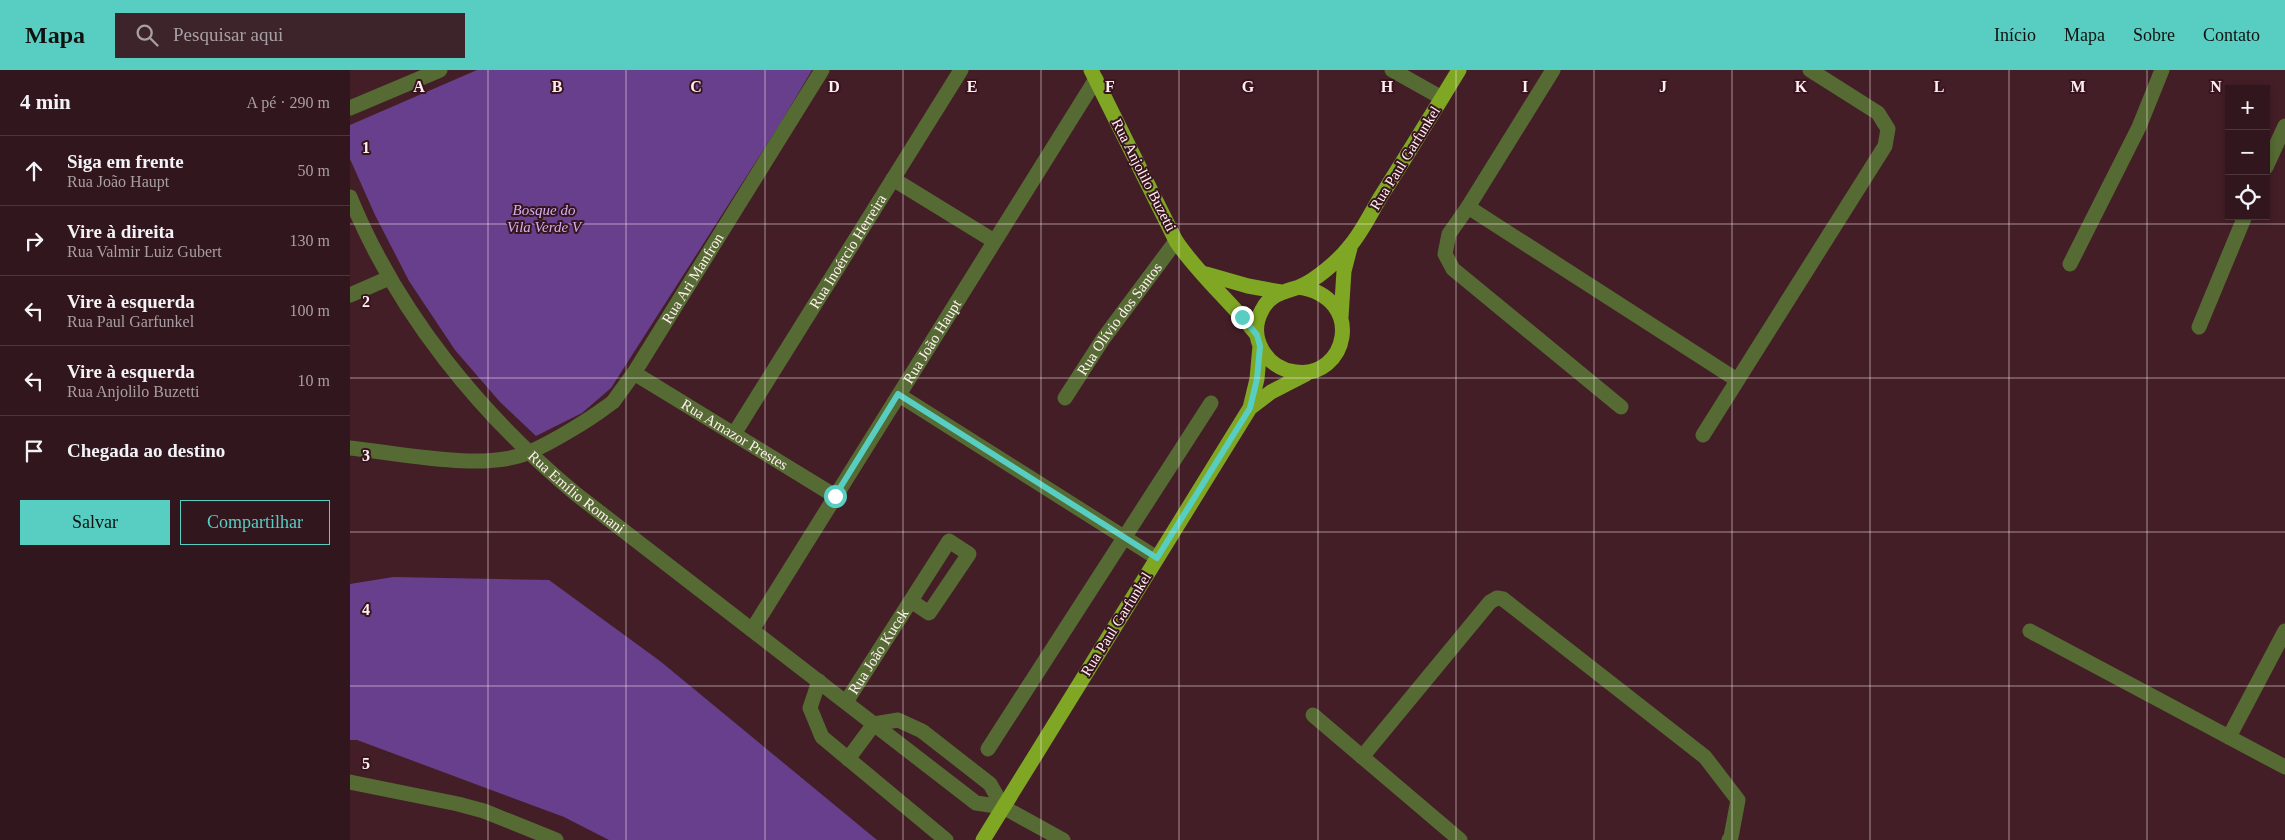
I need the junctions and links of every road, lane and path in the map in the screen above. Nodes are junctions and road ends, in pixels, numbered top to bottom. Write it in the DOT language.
graph roads {
  1 [pos="440,70"];
  2 [pos="822,70"];
  3 [pos="960,70"];
  4 [pos="1392,70"];
  5 [pos="1459,70"];
  6 [pos="1554,70"];
  7 [pos="1810,70"];
  8 [pos="2162,70"];
  9 [pos="1093,75"];
  10 [pos="1442,98"];
  11 [pos="350,108"];
  12 [pos="2285,126"];
  13 [pos="2270,158"];
  14 [pos="893,179"];
  15 [pos="350,197"];
  16 [pos="1468,207"];
  17 [pos="2243,220"];
  18 [pos="994,241"];
  19 [pos="1176,241"];
  20 [pos="1350,247"];
  21 [pos="2070,264"];
  22 [pos="1204,274"];
  23 [pos="389,278"];
  24 [pos="1299,287"];
  25 [pos="1281,292"];
  26 [pos="350,295"];
  27 [pos="1341,318"];
  28 [pos="2199,327"];
  29 [pos="1258,340"];
  30 [pos="1309,372"];
  31 [pos="634,373"];
  32 [pos="1737,380"];
  33 [pos="898,394"];
  34 [pos="1065,398"];
  35 [pos="1211,403"];
  36 [pos="1621,407"];
  37 [pos="1250,408"];
  38 [pos="734,434"];
  39 [pos="1703,435"];
  40 [pos="350,448"];
  41 [pos="529,453"];
  42 [pos="835,496"];
  43 [pos="1124,537"];
  44 [pos="1157,558"];
  45 [pos="911,601"];
  46 [pos="752,630"];
  47 [pos="2030,631"];
  48 [pos="2285,631"];
  49 [pos="819,681"];
  50 [pos="846,702"];
  51 [pos="1313,715"];
  52 [pos="874,724"];
  53 [pos="2229,737"];
  54 [pos="988,749"];
  55 [pos="1362,757"];
  56 [pos="848,759"];
  57 [pos="2285,767"];
  58 [pos="350,782"];
  59 [pos="1003,807"];
  60 [pos="556,840"];
  61 [pos="946,840"];
  62 [pos="982,840"];
  63 [pos="1063,840"];
  64 [pos="1460,840"];
  65 [pos="1729,840"];
  1 -- 11 [label="street"];
  2 -- 31 [label="street, Rua Ari Manfron"];
  3 -- 14 [label="street, Rua Inoércio Herreira"];
  4 -- 10 [label="street"];
  5 -- 10 [label="main road, Rua Paul Garfunkel"];
  6 -- 16 [label="street"];
  7 -- 32 [label="street"];
  8 -- 21 [label="street"];
  9 -- 18 [label="street, Rua João Haupt"];
  9 -- 19 [label="main road, Rua Anjolilo Buzetti"];
  10 -- 20 [label="main road, Rua Paul Garfunkel"];
  12 -- 13 [label="street"];
  14 -- 18 [label="street"];
  14 -- 38 [label="street, Rua Inoércio Herreira"];
  15 -- 23 [label="street, Rua Emílio Romani"];
  16 -- 32 [label="street"];
  16 -- 36 [label="street"];
  17 -- 28 [label="street"];
  18 -- 33 [label="street, Rua João Haupt"];
  19 -- 22 [label="main road, Rua Anjolilo Buzetti"];
  19 -- 34 [label="street, Rua Olívio dos Santos"];
  20 -- 24 [label="main road, Rua Paul Garfunkel"];
  20 -- 27 [label="main road, Rua Paul Garfunkel"];
  22 -- 25 [label="main road"];
  22 -- 29 [label="main road, Rua Anjolilo Buzetti"];
  23 -- 26 [label="street"];
  23 -- 41 [label="street, Rua Emílio Romani"];
  24 -- 25 [label="main road"];
  24 -- 27 [label="main road"];
  25 -- 29 [label="main road"];
  27 -- 30 [label="main road"];
  29 -- 30 [label="main road"];
  29 -- 37 [label="main road, Rua Paul Garfunkel"];
  30 -- 37 [label="main road, Rua Paul Garfunkel"];
  31 -- 38 [label="street, Rua Amazor Prestes"];
  31 -- 41 [label="street, Rua Ari Manfron"];
  32 -- 39 [label="street"];
  33 -- 42 [label="street, Rua João Haupt"];
  33 -- 43 [label="street"];
  35 -- 43 [label="street"];
  37 -- 44 [label="main road, Rua Paul Garfunkel"];
  38 -- 42 [label="street, Rua Amazor Prestes"];
  40 -- 41 [label="street"];
  41 -- 46 [label="street, Rua Emílio Romani"];
  42 -- 46 [label="street, Rua João Haupt"];
  43 -- 44 [label="street"];
  43 -- 54 [label="street"];
  44 -- 59 [label="main road, Rua Paul Garfunkel"];
  45 -- 50 [label="street, Rua João Kucek"];
  46 -- 49 [label="street, Rua Emílio Romani"];
  47 -- 53 [label="street"];
  48 -- 53 [label="street"];
  49 -- 50 [label="street, Rua Emílio Romani"];
  49 -- 56 [label="street"];
  50 -- 52 [label="street, Rua Emílio Romani"];
  51 -- 55 [label="street"];
  52 -- 56 [label="street"];
  52 -- 59 [label="street, Rua Emílio Romani"];
  52 -- 59 [label="street"];
  53 -- 57 [label="street"];
  55 -- 64 [label="street"];
  55 -- 65 [label="street"];
  56 -- 61 [label="street"];
  58 -- 60 [label="street"];
  59 -- 62 [label="main road, Rua Paul Garfunkel"];
  59 -- 63 [label="street, Rua Emílio Romani"];
}
